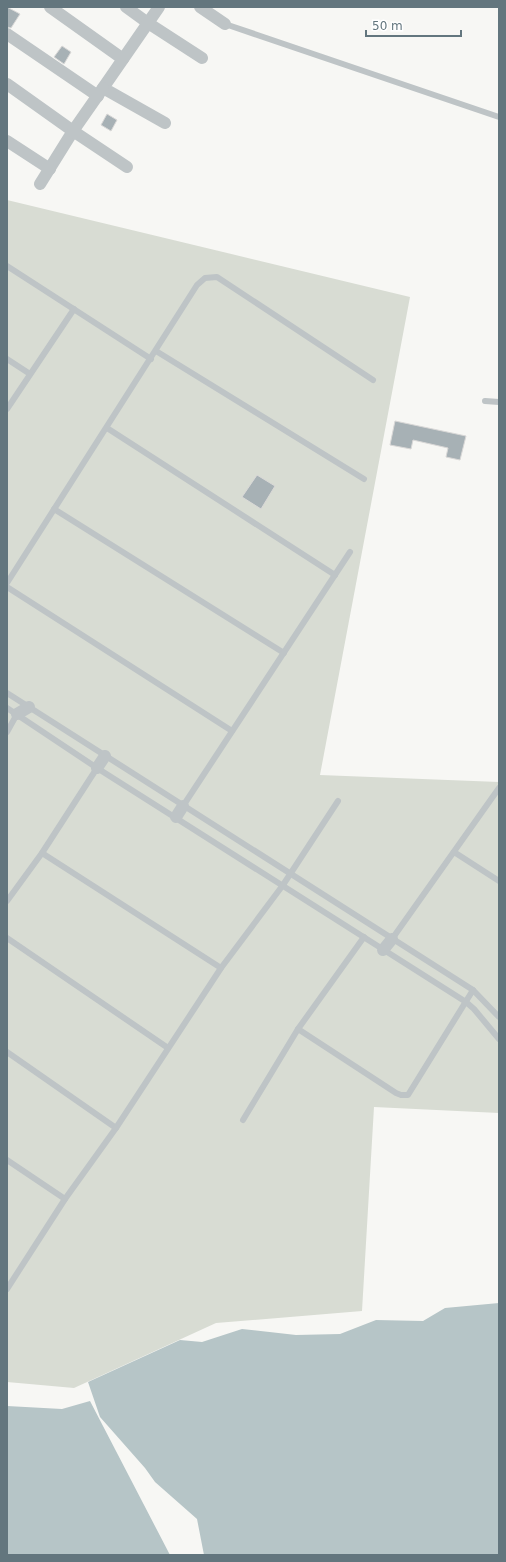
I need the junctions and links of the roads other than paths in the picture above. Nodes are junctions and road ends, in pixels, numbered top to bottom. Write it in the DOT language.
graph roads {
  1 [pos="50,7"];
  2 [pos="126,7"];
  3 [pos="159,7"];
  4 [pos="200,7"];
  5 [pos="148,23"];
  6 [pos="225,24"];
  7 [pos="7,34"];
  8 [pos="202,58"];
  9 [pos="123,59"];
  10 [pos="7,84"];
  11 [pos="101,92"];
  12 [pos="499,117"];
  13 [pos="164,123"];
  14 [pos="73,131"];
  15 [pos="7,141"];
  16 [pos="127,167"];
  17 [pos="50,169"];
  18 [pos="40,184"];
  19 [pos="7,266"];
  20 [pos="74,309"];
  21 [pos="156,351"];
  22 [pos="7,359"];
  23 [pos="151,359"];
  24 [pos="30,374"];
  25 [pos="373,380"];
  26 [pos="485,401"];
  27 [pos="499,402"];
  28 [pos="7,409"];
  29 [pos="107,428"];
  30 [pos="364,479"];
  31 [pos="54,510"];
  32 [pos="350,552"];
  33 [pos="335,575"];
  34 [pos="7,583"];
  35 [pos="7,587"];
  36 [pos="284,653"];
  37 [pos="7,693"];
  38 [pos="30,707"];
  39 [pos="7,708"];
  40 [pos="18,714"];
  41 [pos="232,730"];
  42 [pos="7,732"];
  43 [pos="105,756"];
  44 [pos="97,768"];
  45 [pos="499,788"];
  46 [pos="338,801"];
  47 [pos="183,806"];
  48 [pos="176,817"];
  49 [pos="454,852"];
  50 [pos="42,853"];
  51 [pos="290,874"];
  52 [pos="499,881"];
  53 [pos="283,885"];
  54 [pos="7,901"];
  55 [pos="364,937"];
  56 [pos="7,938"];
  57 [pos="392,939"];
  58 [pos="383,950"];
  59 [pos="221,968"];
  60 [pos="474,990"];
  61 [pos="466,1002"];
  62 [pos="499,1017"];
  63 [pos="298,1029"];
  64 [pos="499,1039"];
  65 [pos="168,1048"];
  66 [pos="7,1052"];
  67 [pos="243,1120"];
  68 [pos="116,1128"];
  69 [pos="7,1160"];
  70 [pos="65,1199"];
  71 [pos="7,1289"];
  1 -- 9 [label="street"];
  2 -- 5 [label="street"];
  3 -- 5 [label="street"];
  4 -- 6 [label="street"];
  5 -- 8 [label="street"];
  5 -- 9 [label="street"];
  6 -- 12 [label="lane"];
  7 -- 11 [label="street"];
  9 -- 11 [label="street"];
  10 -- 14 [label="street"];
  11 -- 13 [label="street"];
  11 -- 14 [label="street"];
  14 -- 16 [label="street"];
  14 -- 17 [label="street"];
  15 -- 17 [label="street"];
  17 -- 18 [label="street"];
  19 -- 20 [label="lane"];
  20 -- 23 [label="lane"];
  20 -- 24 [label="lane"];
  21 -- 23 [label="lane"];
  21 -- 25 [label="lane"];
  21 -- 30 [label="lane"];
  22 -- 24 [label="lane"];
  23 -- 29 [label="lane"];
  24 -- 28 [label="lane"];
  26 -- 27 [label="lane"];
  29 -- 31 [label="lane"];
  29 -- 33 [label="lane"];
  31 -- 34 [label="lane"];
  31 -- 36 [label="lane"];
  32 -- 33 [label="lane"];
  33 -- 36 [label="lane"];
  35 -- 41 [label="lane"];
  36 -- 41 [label="lane"];
  37 -- 38 [label="lane"];
  38 -- 40 [label="street"];
  38 -- 43 [label="lane"];
  39 -- 40 [label="lane"];
  40 -- 42 [label="lane"];
  40 -- 44 [label="lane"];
  41 -- 47 [label="lane"];
  43 -- 44 [label="street"];
  43 -- 47 [label="lane"];
  44 -- 48 [label="lane"];
  44 -- 50 [label="lane"];
  45 -- 49 [label="lane"];
  46 -- 51 [label="lane"];
  47 -- 48 [label="street"];
  47 -- 51 [label="lane"];
  48 -- 53 [label="lane"];
  49 -- 52 [label="lane"];
  49 -- 57 [label="lane"];
  50 -- 54 [label="lane"];
  50 -- 59 [label="lane"];
  51 -- 53 [label="lane"];
  51 -- 57 [label="lane"];
  53 -- 55 [label="lane"];
  53 -- 59 [label="lane"];
  55 -- 58 [label="lane"];
  55 -- 63 [label="lane"];
  56 -- 65 [label="lane"];
  57 -- 58 [label="street"];
  57 -- 60 [label="lane"];
  58 -- 61 [label="lane"];
  59 -- 65 [label="lane"];
  60 -- 61 [label="lane"];
  60 -- 62 [label="lane"];
  61 -- 63 [label="lane"];
  61 -- 64 [label="lane"];
  63 -- 67 [label="lane"];
  65 -- 68 [label="lane"];
  66 -- 68 [label="lane"];
  68 -- 70 [label="lane"];
  69 -- 70 [label="lane"];
  70 -- 71 [label="lane"];
}
